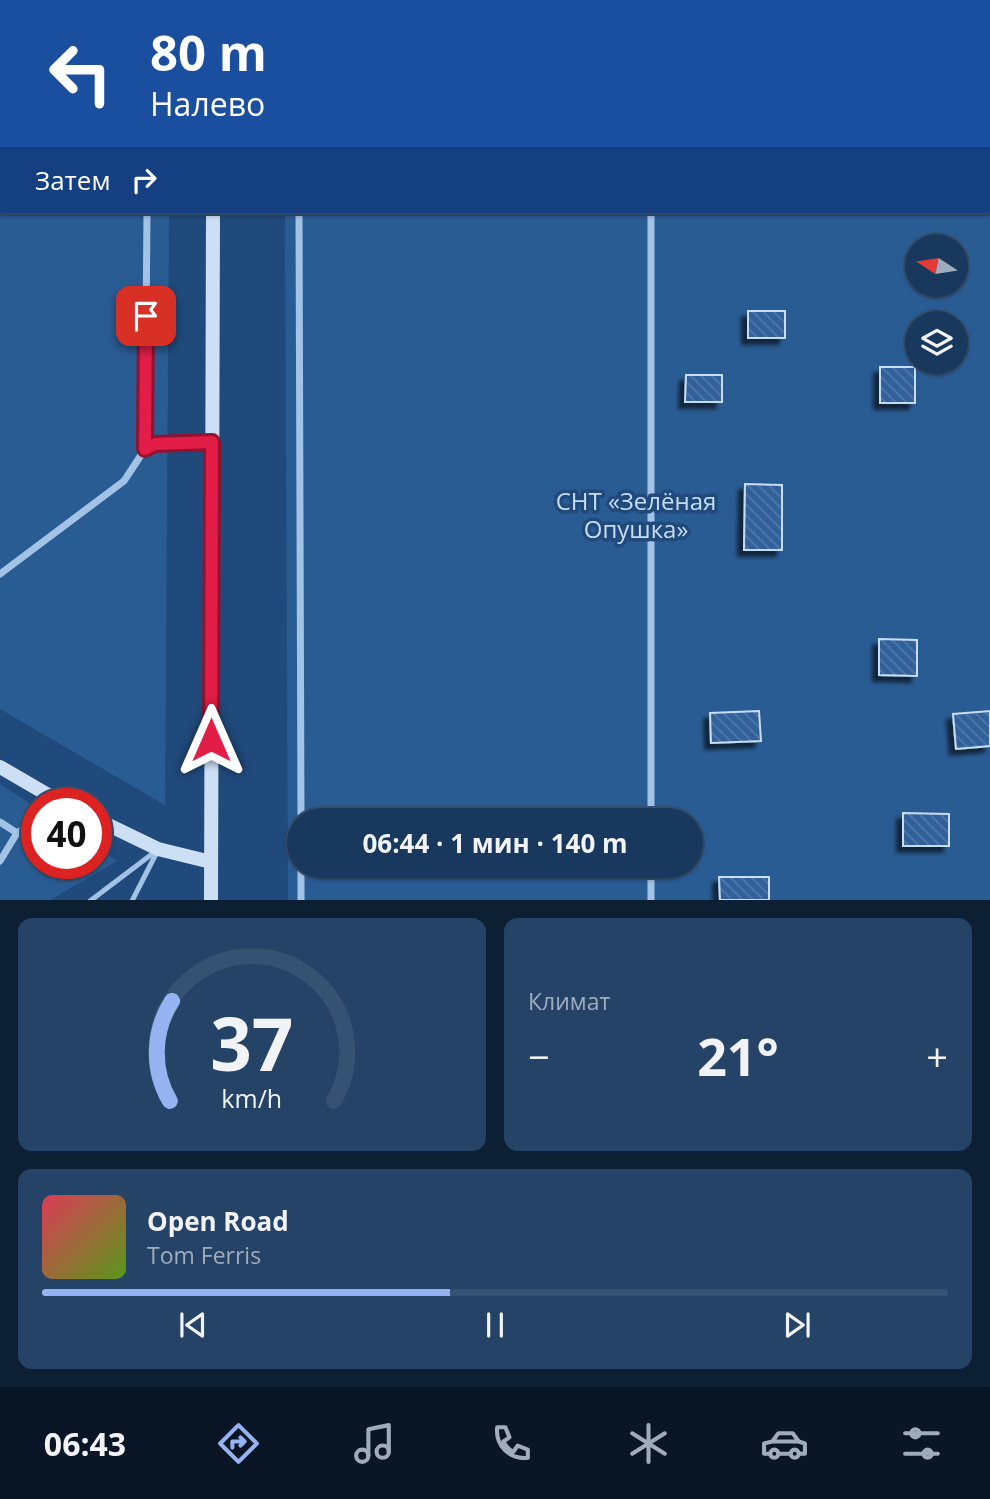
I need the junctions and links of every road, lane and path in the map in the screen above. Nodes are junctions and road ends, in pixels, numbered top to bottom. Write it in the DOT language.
graph roads {
  1 [pos="147,214"];
  2 [pos="213,214"];
  3 [pos="299,214"];
  4 [pos="651,214"];
  5 [pos="212,442"];
  6 [pos="145,449"];
  7 [pos="0,574"];
  8 [pos="0,767"];
  9 [pos="36,788"];
  10 [pos="301,808"];
  11 [pos="651,808"];
  12 [pos="0,822"];
  13 [pos="112,827"];
  14 [pos="21,831"];
  15 [pos="18,833"];
  16 [pos="158,849"];
  17 [pos="0,861"];
  18 [pos="211,862"];
  19 [pos="301,878"];
  20 [pos="651,878"];
  21 [pos="91,900"];
  22 [pos="132,900"];
  23 [pos="211,900"];
  24 [pos="301,900"];
  25 [pos="651,900"];
  1 -- 6 [label="street"];
  2 -- 5 [label="street"];
  3 -- 10 [label="street"];
  4 -- 11 [label="street"];
  5 -- 6 [label="street"];
  5 -- 18 [label="street"];
  6 -- 7 [label="street"];
  8 -- 9 [label="street"];
  12 -- 15 [label="street"];
  13 -- 16 [label="street"];
  14 -- 15 [label="street"];
  15 -- 17 [label="street"];
  16 -- 18 [label="street"];
  16 -- 21 [label="lane"];
  16 -- 22 [label="lane"];
  18 -- 23 [label="street"];
  19 -- 24 [label="street"];
  20 -- 25 [label="street"];
}
